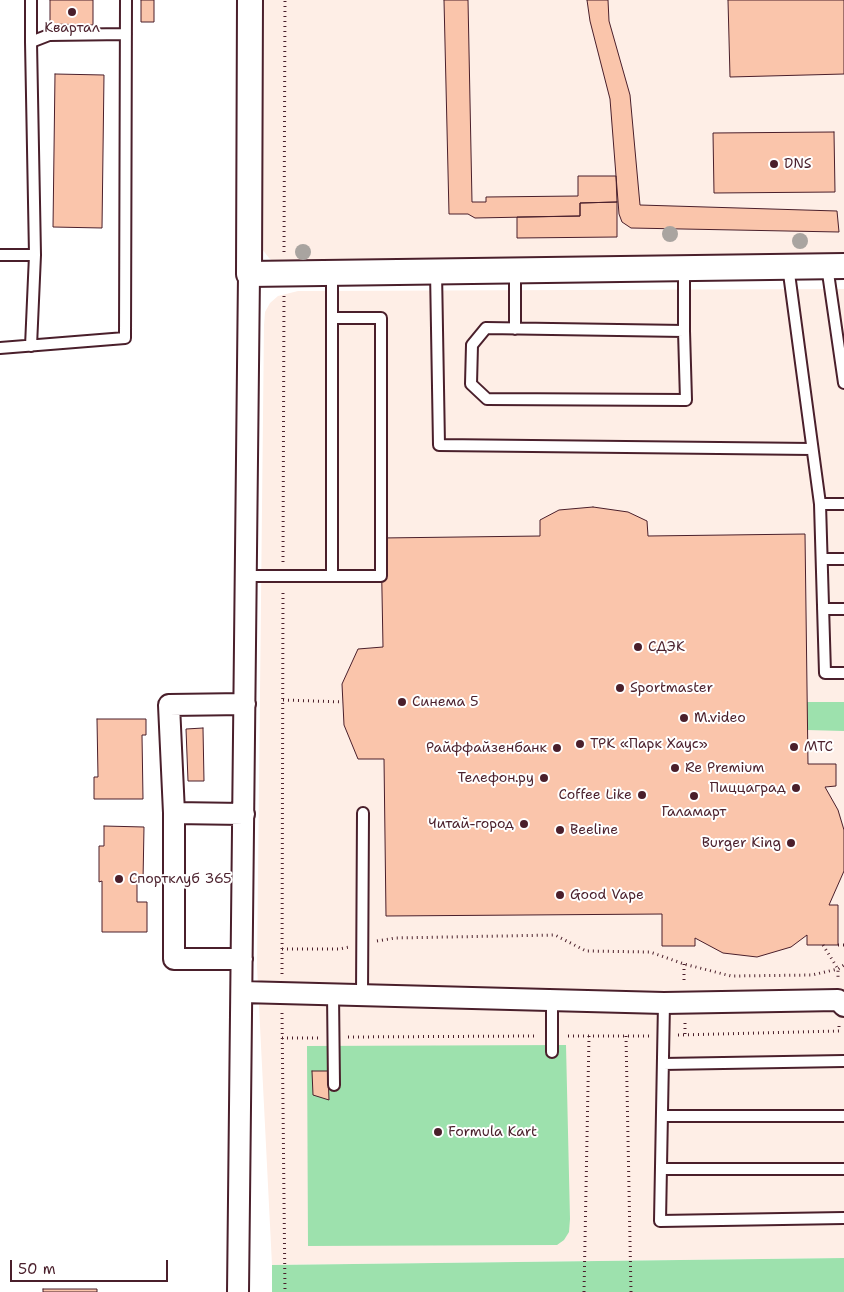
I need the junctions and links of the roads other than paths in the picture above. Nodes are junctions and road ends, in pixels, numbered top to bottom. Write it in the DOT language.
graph roads {
  1 [pos="31,0"];
  2 [pos="126,0"];
  3 [pos="250,0"];
  4 [pos="126,34"];
  5 [pos="31,42"];
  6 [pos="35,255"];
  7 [pos="0,256"];
  8 [pos="788,266"];
  9 [pos="835,266"];
  10 [pos="684,268"];
  11 [pos="516,270"];
  12 [pos="436,271"];
  13 [pos="332,273"];
  14 [pos="249,274"];
  15 [pos="332,318"];
  16 [pos="515,329"];
  17 [pos="684,331"];
  18 [pos="30,346"];
  19 [pos="0,348"];
  20 [pos="844,383"];
  21 [pos="812,449"];
  22 [pos="820,504"];
  23 [pos="844,504"];
  24 [pos="822,559"];
  25 [pos="844,559"];
  26 [pos="246,576"];
  27 [pos="332,576"];
  28 [pos="823,609"];
  29 [pos="844,609"];
  30 [pos="844,673"];
  31 [pos="245,704"];
  32 [pos="174,813"];
  33 [pos="363,813"];
  34 [pos="244,814"];
  35 [pos="242,959"];
  36 [pos="242,992"];
  37 [pos="333,994"];
  38 [pos="362,995"];
  39 [pos="552,1000"];
  40 [pos="842,1001"];
  41 [pos="664,1003"];
  42 [pos="552,1052"];
  43 [pos="844,1061"];
  44 [pos="663,1064"];
  45 [pos="334,1085"];
  46 [pos="662,1116"];
  47 [pos="844,1116"];
  48 [pos="661,1169"];
  49 [pos="844,1169"];
  50 [pos="844,1218"];
  51 [pos="238,1292"];
  1 -- 5 [label="lane"];
  2 -- 4 [label="lane"];
  3 -- 14 [label="street"];
  4 -- 5 [label="lane"];
  4 -- 18 [label="lane"];
  5 -- 6 [label="lane"];
  6 -- 7 [label="lane"];
  6 -- 18 [label="lane"];
  8 -- 9 [label="street"];
  8 -- 10 [label="street"];
  8 -- 21 [label="lane"];
  9 -- 20 [label="lane"];
  10 -- 11 [label="street"];
  10 -- 17 [label="lane"];
  11 -- 12 [label="street"];
  11 -- 16 [label="lane"];
  12 -- 13 [label="street"];
  12 -- 21 [label="lane"];
  13 -- 14 [label="street"];
  13 -- 15 [label="lane"];
  14 -- 26 [label="street"];
  15 -- 27 [label="lane"];
  15 -- 27 [label="lane"];
  16 -- 17 [label="lane"];
  16 -- 17 [label="lane"];
  18 -- 19 [label="lane"];
  21 -- 22 [label="lane"];
  22 -- 23 [label="lane"];
  22 -- 24 [label="lane"];
  24 -- 25 [label="lane"];
  24 -- 28 [label="lane"];
  26 -- 27 [label="lane"];
  26 -- 31 [label="street"];
  28 -- 29 [label="lane"];
  28 -- 30 [label="lane"];
  31 -- 32 [label="street"];
  31 -- 34 [label="street"];
  32 -- 34 [label="street"];
  32 -- 35 [label="street"];
  33 -- 38 [label="lane"];
  34 -- 35 [label="street"];
  35 -- 36 [label="street"];
  36 -- 37 [label="street"];
  36 -- 51 [label="street"];
  37 -- 38 [label="street"];
  37 -- 45 [label="lane"];
  38 -- 39 [label="street"];
  39 -- 41 [label="street"];
  39 -- 42 [label="lane"];
  40 -- 41 [label="street"];
  41 -- 44 [label="lane"];
  43 -- 44 [label="lane"];
  44 -- 46 [label="lane"];
  46 -- 47 [label="lane"];
  46 -- 48 [label="lane"];
  48 -- 49 [label="lane"];
  48 -- 50 [label="lane"];
}
